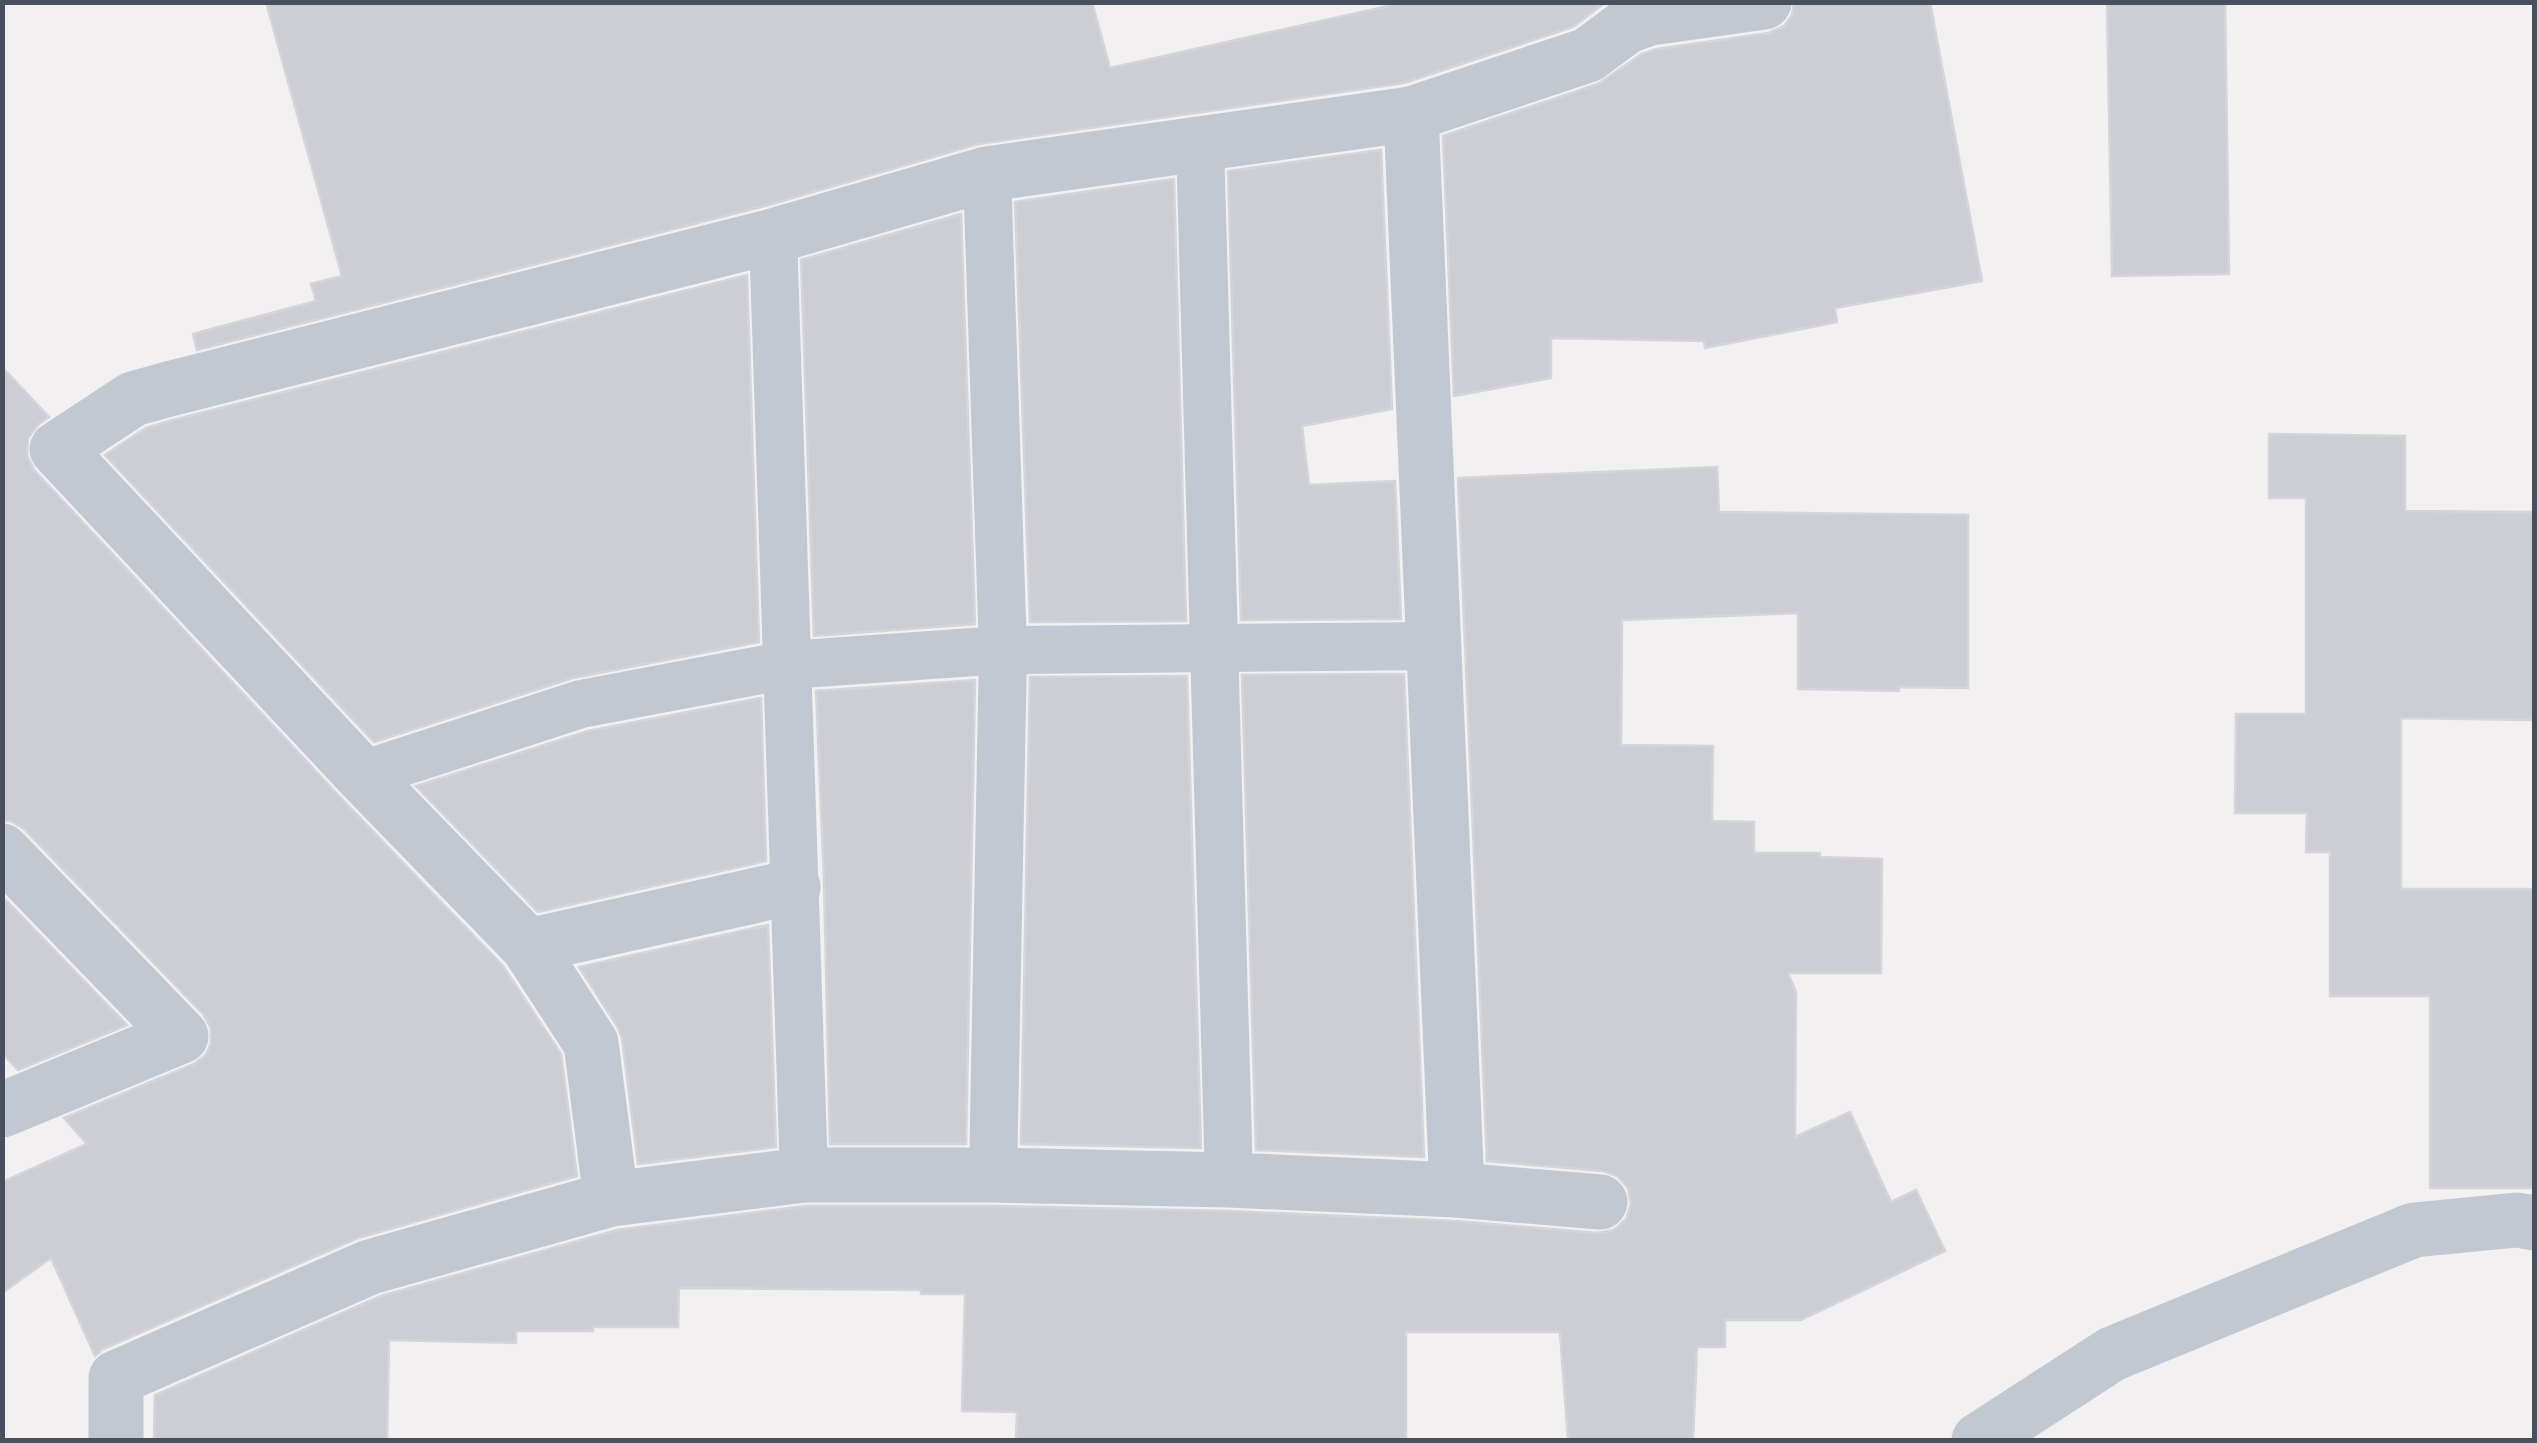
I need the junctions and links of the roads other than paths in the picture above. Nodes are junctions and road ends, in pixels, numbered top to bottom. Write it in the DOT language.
graph roads {
  1 [pos="1764,2"];
  2 [pos="1411,114"];
  3 [pos="1200,143"];
  4 [pos="987,174"];
  5 [pos="774,236"];
  6 [pos="1435,646"];
  7 [pos="1213,647"];
  8 [pos="1003,650"];
  9 [pos="787,665"];
  10 [pos="362,775"];
  11 [pos="2,851"];
  12 [pos="793,887"];
  13 [pos="528,946"];
  14 [pos="2,1110"];
  15 [pos="804,1175"];
  16 [pos="992,1175"];
  17 [pos="1229,1180"];
  18 [pos="1457,1190"];
  19 [pos="611,1199"];
  20 [pos="1600,1202"];
  21 [pos="2534,1223"];
  22 [pos="116,1440"];
  23 [pos="1979,1440"];
  1 -- 2 [label="street"];
  2 -- 3 [label="street"];
  2 -- 6 [label="street"];
  3 -- 4 [label="street"];
  3 -- 7 [label="lane"];
  4 -- 5 [label="street"];
  4 -- 8 [label="lane"];
  5 -- 9 [label="lane"];
  5 -- 10 [label="street"];
  6 -- 7 [label="lane"];
  6 -- 18 [label="street"];
  7 -- 8 [label="lane"];
  7 -- 17 [label="lane"];
  8 -- 9 [label="lane"];
  8 -- 16 [label="lane"];
  9 -- 10 [label="lane"];
  9 -- 12 [label="lane"];
  10 -- 13 [label="street"];
  11 -- 14 [label="street"];
  12 -- 13 [label="street"];
  12 -- 15 [label="lane"];
  13 -- 19 [label="street"];
  15 -- 16 [label="street"];
  15 -- 19 [label="street"];
  16 -- 17 [label="street"];
  17 -- 18 [label="street"];
  18 -- 20 [label="street"];
  19 -- 22 [label="street"];
  21 -- 23 [label="street"];
}
